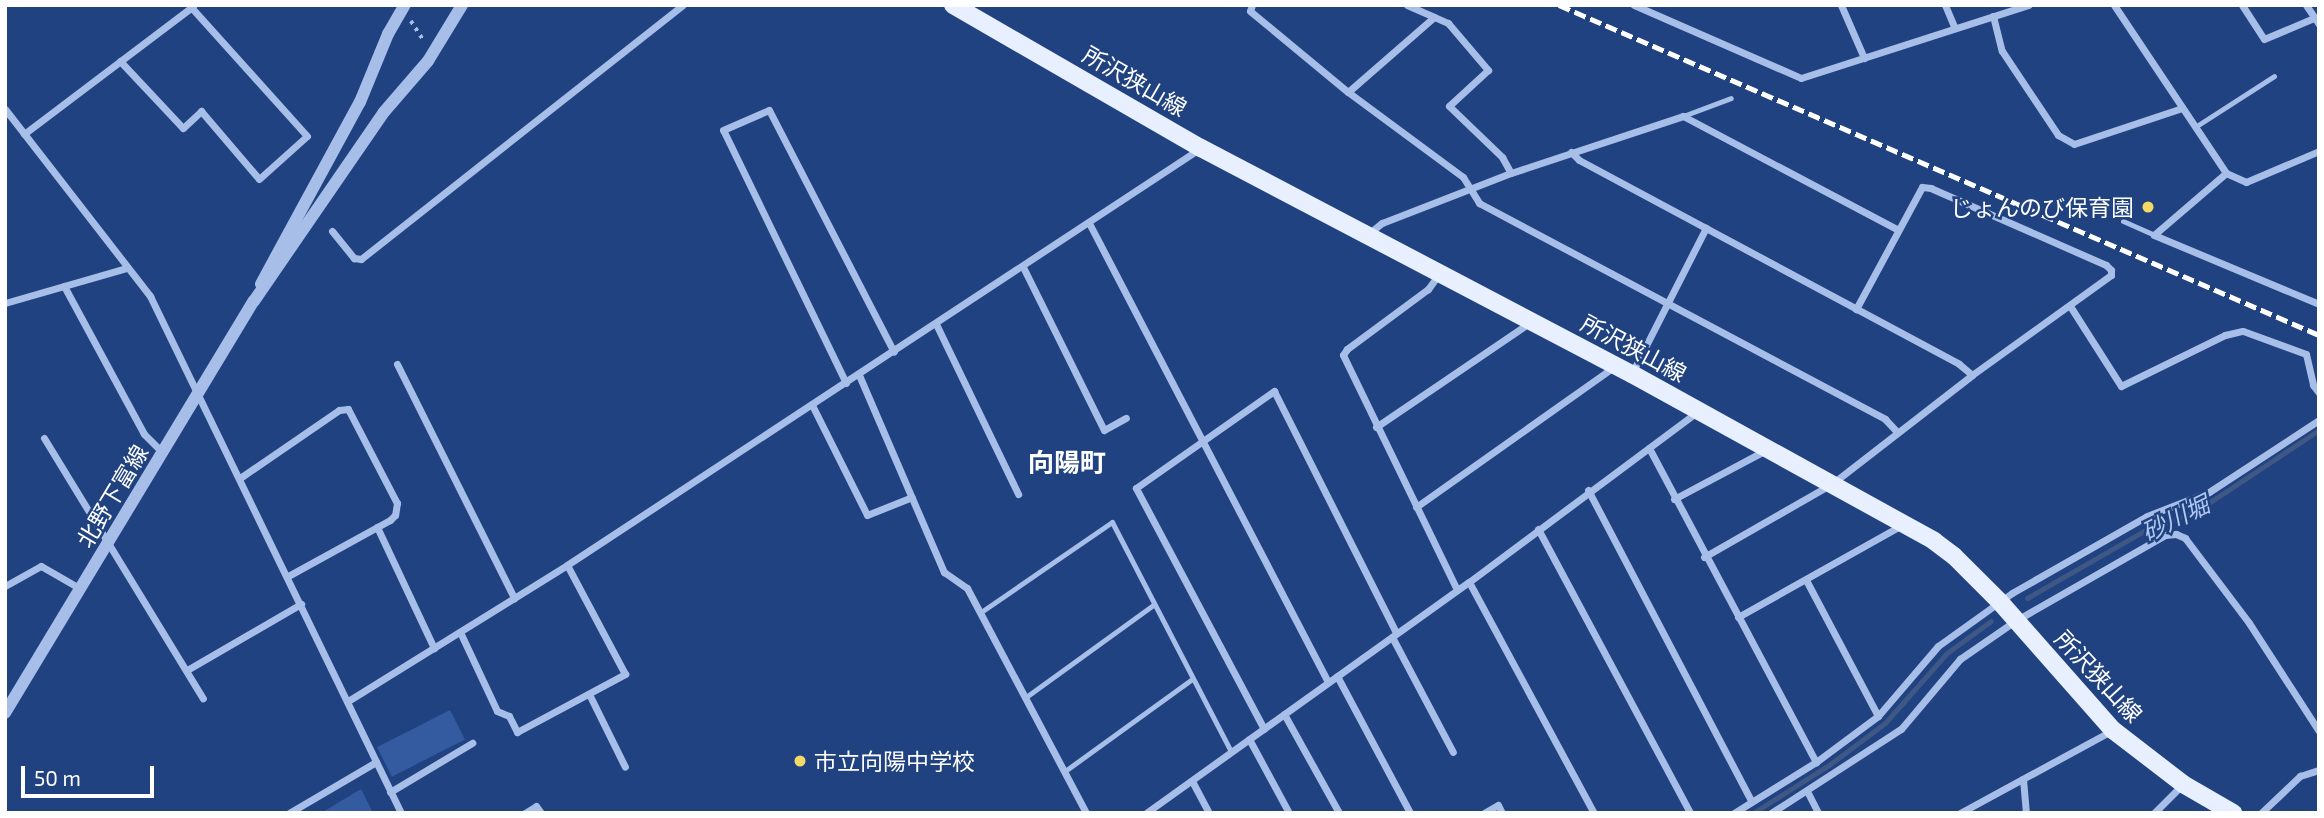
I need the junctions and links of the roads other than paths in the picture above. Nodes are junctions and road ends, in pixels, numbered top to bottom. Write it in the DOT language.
graph roads {
  1 [pos="462,5"];
  2 [pos="682,5"];
  3 [pos="953,5"];
  4 [pos="1252,5"];
  5 [pos="1407,5"];
  6 [pos="1633,5"];
  7 [pos="1841,5"];
  8 [pos="1945,5"];
  9 [pos="2029,5"];
  10 [pos="2114,5"];
  11 [pos="2242,5"];
  12 [pos="2306,5"];
  13 [pos="192,6"];
  14 [pos="404,8"];
  15 [pos="1993,16"];
  16 [pos="1434,17"];
  17 [pos="2317,21"];
  18 [pos="1955,28"];
  19 [pos="1864,58"];
  20 [pos="120,61"];
  21 [pos="2274,76"];
  22 [pos="1348,92"];
  23 [pos="1731,98"];
  24 [pos="2182,108"];
  25 [pos="5,109"];
  26 [pos="1683,116"];
  27 [pos="2195,127"];
  28 [pos="24,134"];
  29 [pos="1201,148"];
  30 [pos="2319,150"];
  31 [pos="1571,152"];
  32 [pos="1511,173"];
  33 [pos="2226,173"];
  34 [pos="1470,190"];
  35 [pos="2123,221"];
  36 [pos="1089,223"];
  37 [pos="1706,228"];
  38 [pos="1898,230"];
  39 [pos="332,231"];
  40 [pos="1367,235"];
  41 [pos="2154,235"];
  42 [pos="1023,267"];
  43 [pos="126,268"];
  44 [pos="1439,273"];
  45 [pos="64,286"];
  46 [pos="254,301"];
  47 [pos="5,303"];
  48 [pos="1668,303"];
  49 [pos="2319,304"];
  50 [pos="2070,306"];
  51 [pos="1856,309"];
  52 [pos="1532,321"];
  53 [pos="936,324"];
  54 [pos="894,352"];
  55 [pos="397,364"];
  56 [pos="1616,366"];
  57 [pos="1632,374"];
  58 [pos="859,375"];
  59 [pos="1972,375"];
  60 [pos="846,383"];
  61 [pos="198,393"];
  62 [pos="2319,393"];
  63 [pos="812,405"];
  64 [pos="1698,411"];
  65 [pos="1126,418"];
  66 [pos="2319,420"];
  67 [pos="1376,427"];
  68 [pos="1897,432"];
  69 [pos="44,438"];
  70 [pos="1203,440"];
  71 [pos="1649,448"];
  72 [pos="1770,448"];
  73 [pos="163,453"];
  74 [pos="240,478"];
  75 [pos="1833,483"];
  76 [pos="1588,490"];
  77 [pos="1018,494"];
  78 [pos="912,497"];
  79 [pos="1674,499"];
  80 [pos="1416,507"];
  81 [pos="1905,524"];
  82 [pos="377,527"];
  83 [pos="1538,529"];
  84 [pos="107,544"];
  85 [pos="1704,557"];
  86 [pos="567,565"];
  87 [pos="288,576"];
  88 [pos="1806,580"];
  89 [pos="1469,582"];
  90 [pos="5,586"];
  91 [pos="80,589"];
  92 [pos="1457,590"];
  93 [pos="514,598"];
  94 [pos="2000,602"];
  95 [pos="301,604"];
  96 [pos="1153,605"];
  97 [pos="981,611"];
  98 [pos="1738,617"];
  99 [pos="2015,621"];
  100 [pos="460,632"];
  101 [pos="1394,635"];
  102 [pos="434,648"];
  103 [pos="187,670"];
  104 [pos="1337,676"];
  105 [pos="1192,679"];
  106 [pos="1328,682"];
  107 [pos="589,694"];
  108 [pos="1026,697"];
  109 [pos="203,698"];
  110 [pos="348,701"];
  111 [pos="5,713"];
  112 [pos="1284,714"];
  113 [pos="1878,716"];
  114 [pos="1264,729"];
  115 [pos="2113,730"];
  116 [pos="2319,731"];
  117 [pos="1249,739"];
  118 [pos="472,743"];
  119 [pos="1231,752"];
  120 [pos="1453,752"];
  121 [pos="376,762"];
  122 [pos="1816,762"];
  123 [pos="625,767"];
  124 [pos="2319,770"];
  125 [pos="1065,771"];
  126 [pos="2023,779"];
  127 [pos="1192,781"];
  128 [pos="2183,784"];
  129 [pos="1807,791"];
  130 [pos="390,792"];
  131 [pos="1752,802"];
  132 [pos="289,813"];
  133 [pos="401,813"];
  134 [pos="525,813"];
  135 [pos="541,813"];
  136 [pos="1086,813"];
  137 [pos="1146,813"];
  138 [pos="1209,813"];
  139 [pos="1289,813"];
  140 [pos="1339,813"];
  141 [pos="1410,813"];
  142 [pos="1484,813"];
  143 [pos="1502,813"];
  144 [pos="1594,813"];
  145 [pos="1690,813"];
  146 [pos="1734,813"];
  147 [pos="1771,813"];
  148 [pos="1818,813"];
  149 [pos="1961,813"];
  150 [pos="2026,813"];
  151 [pos="2154,813"];
  152 [pos="2233,813"];
  153 [pos="2261,813"];
  1 -- 46 [label="street"];
  2 -- 39 [label="street"];
  3 -- 29 [label="main road, 所沢狭山線"];
  4 -- 22 [label="street"];
  5 -- 16 [label="street"];
  6 -- 19 [label="street"];
  7 -- 19 [label="street"];
  8 -- 18 [label="street"];
  9 -- 15 [label="street"];
  10 -- 24 [label="street"];
  11 -- 17 [label="street"];
  12 -- 17 [label="street"];
  13 -- 20 [label="street"];
  13 -- 20 [label="street"];
  14 -- 46 [label="street"];
  15 -- 18 [label="street"];
  15 -- 24 [label="street"];
  16 -- 22 [label="street"];
  16 -- 32 [label="street"];
  18 -- 19 [label="street"];
  20 -- 28 [label="street"];
  21 -- 27 [label="lane"];
  22 -- 34 [label="street"];
  23 -- 26 [label="lane"];
  24 -- 27 [label="street"];
  25 -- 28 [label="street"];
  26 -- 31 [label="street"];
  26 -- 38 [label="street"];
  27 -- 33 [label="street"];
  28 -- 43 [label="street"];
  29 -- 36 [label="street"];
  29 -- 40 [label="main road, 所沢狭山線"];
  30 -- 33 [label="street"];
  31 -- 32 [label="street"];
  31 -- 37 [label="street"];
  32 -- 34 [label="street"];
  33 -- 41 [label="street"];
  34 -- 40 [label="street"];
  34 -- 48 [label="street"];
  35 -- 41 [label="lane"];
  36 -- 42 [label="street"];
  36 -- 70 [label="street"];
  37 -- 48 [label="street"];
  37 -- 51 [label="street"];
  38 -- 50 [label="street"];
  38 -- 51 [label="street"];
  40 -- 44 [label="main road, 所沢狭山線"];
  41 -- 49 [label="street"];
  42 -- 53 [label="street"];
  42 -- 65 [label="street"];
  43 -- 45 [label="street"];
  43 -- 61 [label="street"];
  44 -- 52 [label="main road, 所沢狭山線"];
  44 -- 67 [label="street"];
  45 -- 47 [label="street"];
  45 -- 73 [label="street"];
  46 -- 61 [label="street, 北野下富線"];
  48 -- 57 [label="street"];
  48 -- 68 [label="street"];
  50 -- 59 [label="street"];
  50 -- 62 [label="street"];
  51 -- 59 [label="street"];
  52 -- 56 [label="main road, 所沢狭山線"];
  52 -- 67 [label="street"];
  53 -- 54 [label="street"];
  53 -- 77 [label="street"];
  54 -- 58 [label="street"];
  54 -- 60 [label="street"];
  55 -- 93 [label="street"];
  56 -- 57 [label="main road, 所沢狭山線"];
  56 -- 80 [label="street"];
  57 -- 64 [label="main road, 所沢狭山線"];
  58 -- 60 [label="street"];
  58 -- 78 [label="street"];
  59 -- 68 [label="street"];
  60 -- 63 [label="street"];
  61 -- 73 [label="street, 北野下富線"];
  61 -- 74 [label="street"];
  63 -- 78 [label="street"];
  63 -- 86 [label="street"];
  64 -- 71 [label="street"];
  64 -- 72 [label="main road, 所沢狭山線"];
  66 -- 94 [label="street"];
  67 -- 80 [label="street"];
  68 -- 75 [label="street"];
  69 -- 84 [label="street"];
  70 -- 101 [label="street"];
  70 -- 106 [label="street"];
  70 -- 114 [label="street"];
  71 -- 76 [label="street"];
  71 -- 79 [label="street"];
  72 -- 75 [label="main road, 所沢狭山線"];
  72 -- 79 [label="street"];
  73 -- 84 [label="street, 北野下富線"];
  74 -- 82 [label="street"];
  74 -- 87 [label="street"];
  75 -- 81 [label="main road, 所沢狭山線"];
  75 -- 85 [label="street"];
  76 -- 83 [label="street"];
  76 -- 131 [label="street"];
  78 -- 97 [label="street"];
  79 -- 85 [label="street"];
  80 -- 92 [label="street"];
  81 -- 88 [label="street"];
  81 -- 94 [label="main road, 所沢狭山線"];
  82 -- 87 [label="street"];
  82 -- 102 [label="street"];
  83 -- 89 [label="street"];
  83 -- 145 [label="street"];
  84 -- 91 [label="street, 北野下富線"];
  84 -- 103 [label="street"];
  85 -- 98 [label="street"];
  86 -- 93 [label="street"];
  86 -- 107 [label="street"];
  87 -- 95 [label="street"];
  88 -- 98 [label="street"];
  88 -- 113 [label="street"];
  89 -- 92 [label="street"];
  89 -- 144 [label="street"];
  90 -- 91 [label="street"];
  91 -- 111 [label="street, 北野下富線"];
  92 -- 101 [label="street"];
  93 -- 100 [label="street"];
  94 -- 99 [label="main road, 所沢狭山線"];
  94 -- 113 [label="street"];
  95 -- 103 [label="street"];
  95 -- 110 [label="street"];
  96 -- 97 [label="lane"];
  96 -- 105 [label="lane"];
  96 -- 108 [label="lane"];
  97 -- 108 [label="street"];
  98 -- 122 [label="street"];
  99 -- 115 [label="main road, 所沢狭山線"];
  99 -- 116 [label="street"];
  99 -- 129 [label="street"];
  100 -- 102 [label="street"];
  100 -- 107 [label="street"];
  101 -- 104 [label="street"];
  101 -- 120 [label="street"];
  102 -- 110 [label="street"];
  103 -- 109 [label="street"];
  104 -- 106 [label="street"];
  104 -- 141 [label="street"];
  105 -- 119 [label="lane"];
  105 -- 125 [label="lane"];
  106 -- 112 [label="street"];
  107 -- 123 [label="street"];
  108 -- 125 [label="street"];
  110 -- 121 [label="street"];
  112 -- 114 [label="street"];
  112 -- 140 [label="street"];
  113 -- 122 [label="street"];
  114 -- 117 [label="street"];
  115 -- 126 [label="street"];
  115 -- 128 [label="main road, 所沢狭山線"];
  117 -- 119 [label="street"];
  117 -- 139 [label="street"];
  118 -- 130 [label="street"];
  119 -- 127 [label="street"];
  121 -- 130 [label="street"];
  121 -- 132 [label="street"];
  122 -- 131 [label="street"];
  124 -- 153 [label="street"];
  125 -- 136 [label="street"];
  126 -- 149 [label="street"];
  126 -- 150 [label="street"];
  127 -- 137 [label="street"];
  127 -- 138 [label="street"];
  128 -- 151 [label="street"];
  128 -- 152 [label="main road, 所沢狭山線"];
  129 -- 147 [label="street"];
  129 -- 148 [label="street"];
  130 -- 133 [label="street"];
  131 -- 146 [label="street"];
  134 -- 135 [label="street"];
  142 -- 143 [label="street"];
}
